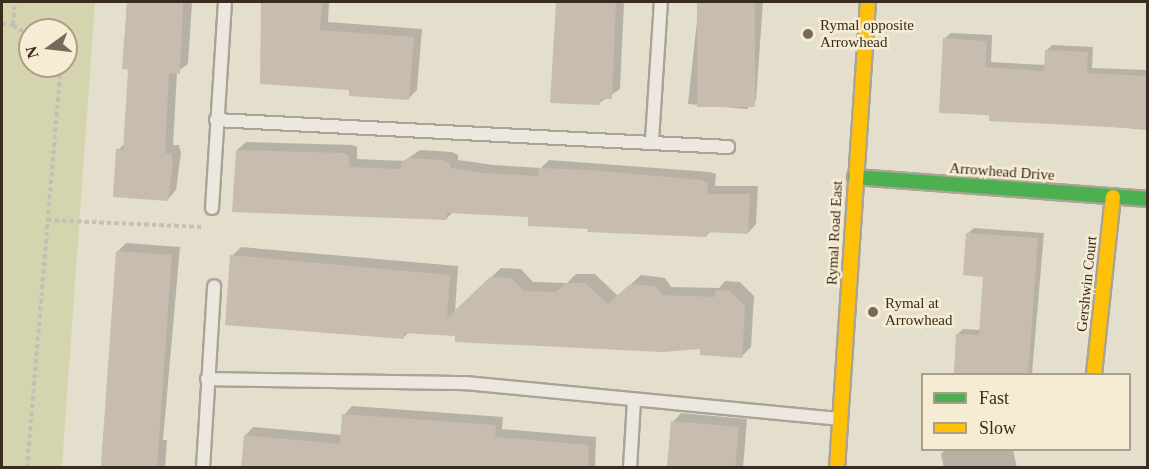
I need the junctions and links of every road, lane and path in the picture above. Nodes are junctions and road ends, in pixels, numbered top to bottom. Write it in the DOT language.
graph roads {
  1 [pos="15,2"];
  2 [pos="225,2"];
  3 [pos="662,2"];
  4 [pos="868,2"];
  5 [pos="2,24"];
  6 [pos="13,25"];
  7 [pos="18,28"];
  8 [pos="60,78"];
  9 [pos="216,120"];
  10 [pos="652,140"];
  11 [pos="728,147"];
  12 [pos="855,177"];
  13 [pos="1113,197"];
  14 [pos="1148,199"];
  15 [pos="212,208"];
  16 [pos="47,220"];
  17 [pos="214,286"];
  18 [pos="1094,373"];
  19 [pos="207,379"];
  20 [pos="634,401"];
  21 [pos="840,419"];
  22 [pos="27,468"];
  23 [pos="203,468"];
  24 [pos="630,468"];
  25 [pos="837,468"];
  1 -- 6 [label="path"];
  2 -- 9 [label="lane"];
  3 -- 10 [label="lane"];
  4 -- 12 [label="main road, Rymal Road East"];
  5 -- 6 [label="path"];
  6 -- 7 [label="path"];
  8 -- 16 [label="path"];
  9 -- 10 [label="lane"];
  9 -- 15 [label="lane"];
  10 -- 11 [label="lane"];
  12 -- 13 [label="main road, Arrowhead Drive"];
  12 -- 21 [label="main road, Rymal Road East"];
  13 -- 14 [label="main road, Arrowhead Drive"];
  13 -- 18 [label="main road, Gershwin Court"];
  15 -- 16 [label="path"];
  16 -- 22 [label="path"];
  17 -- 19 [label="lane"];
  19 -- 20 [label="lane"];
  19 -- 23 [label="lane"];
  20 -- 21 [label="lane"];
  20 -- 24 [label="lane"];
  21 -- 25 [label="main road, Rymal Road East"];
}
